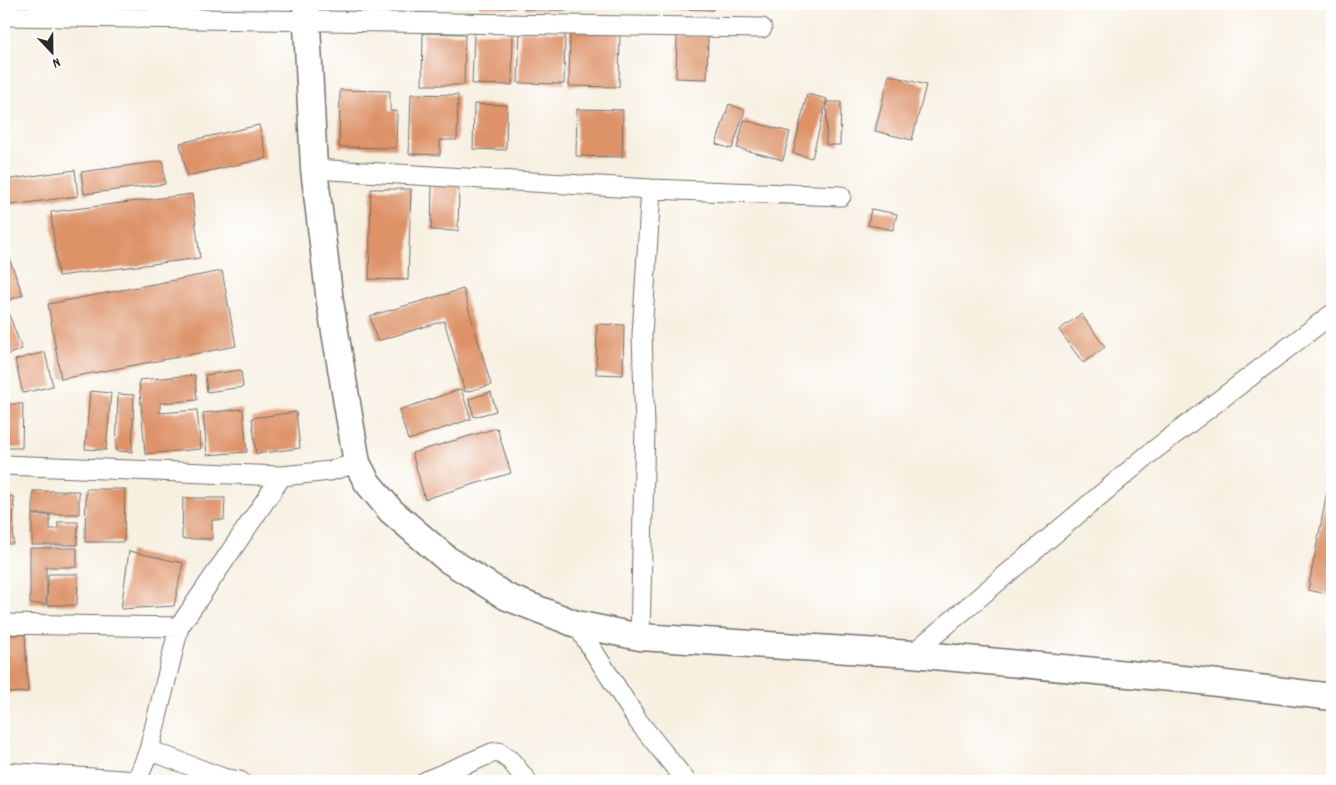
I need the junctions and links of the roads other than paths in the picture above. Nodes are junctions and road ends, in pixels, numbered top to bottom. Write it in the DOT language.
graph roads {
  1 [pos="24,10"];
  2 [pos="306,12"];
  3 [pos="4,16"];
  4 [pos="762,28"];
  5 [pos="314,169"];
  6 [pos="650,189"];
  7 [pos="841,196"];
  8 [pos="1332,314"];
  9 [pos="357,463"];
  10 [pos="4,465"];
  11 [pos="282,476"];
  12 [pos="4,624"];
  13 [pos="576,624"];
  14 [pos="179,627"];
  15 [pos="640,637"];
  16 [pos="912,654"];
  17 [pos="1332,698"];
  18 [pos="149,750"];
  19 [pos="4,772"];
  20 [pos="137,781"];
  21 [pos="240,781"];
  22 [pos="426,781"];
  23 [pos="527,781"];
  24 [pos="686,781"];
  1 -- 2 [label="street"];
  1 -- 3 [label="street"];
  2 -- 4 [label="street"];
  2 -- 5 [label="main road"];
  5 -- 6 [label="street"];
  5 -- 9 [label="main road"];
  6 -- 7 [label="street"];
  6 -- 15 [label="street"];
  8 -- 16 [label="street"];
  9 -- 11 [label="street"];
  9 -- 13 [label="main road"];
  10 -- 11 [label="street"];
  11 -- 14 [label="street"];
  12 -- 14 [label="street"];
  13 -- 15 [label="main road"];
  13 -- 24 [label="street"];
  14 -- 18 [label="street"];
  15 -- 16 [label="main road"];
  16 -- 17 [label="main road"];
  18 -- 20 [label="street"];
  18 -- 21 [label="street"];
  19 -- 20 [label="street"];
  22 -- 23 [label="street"];
}
